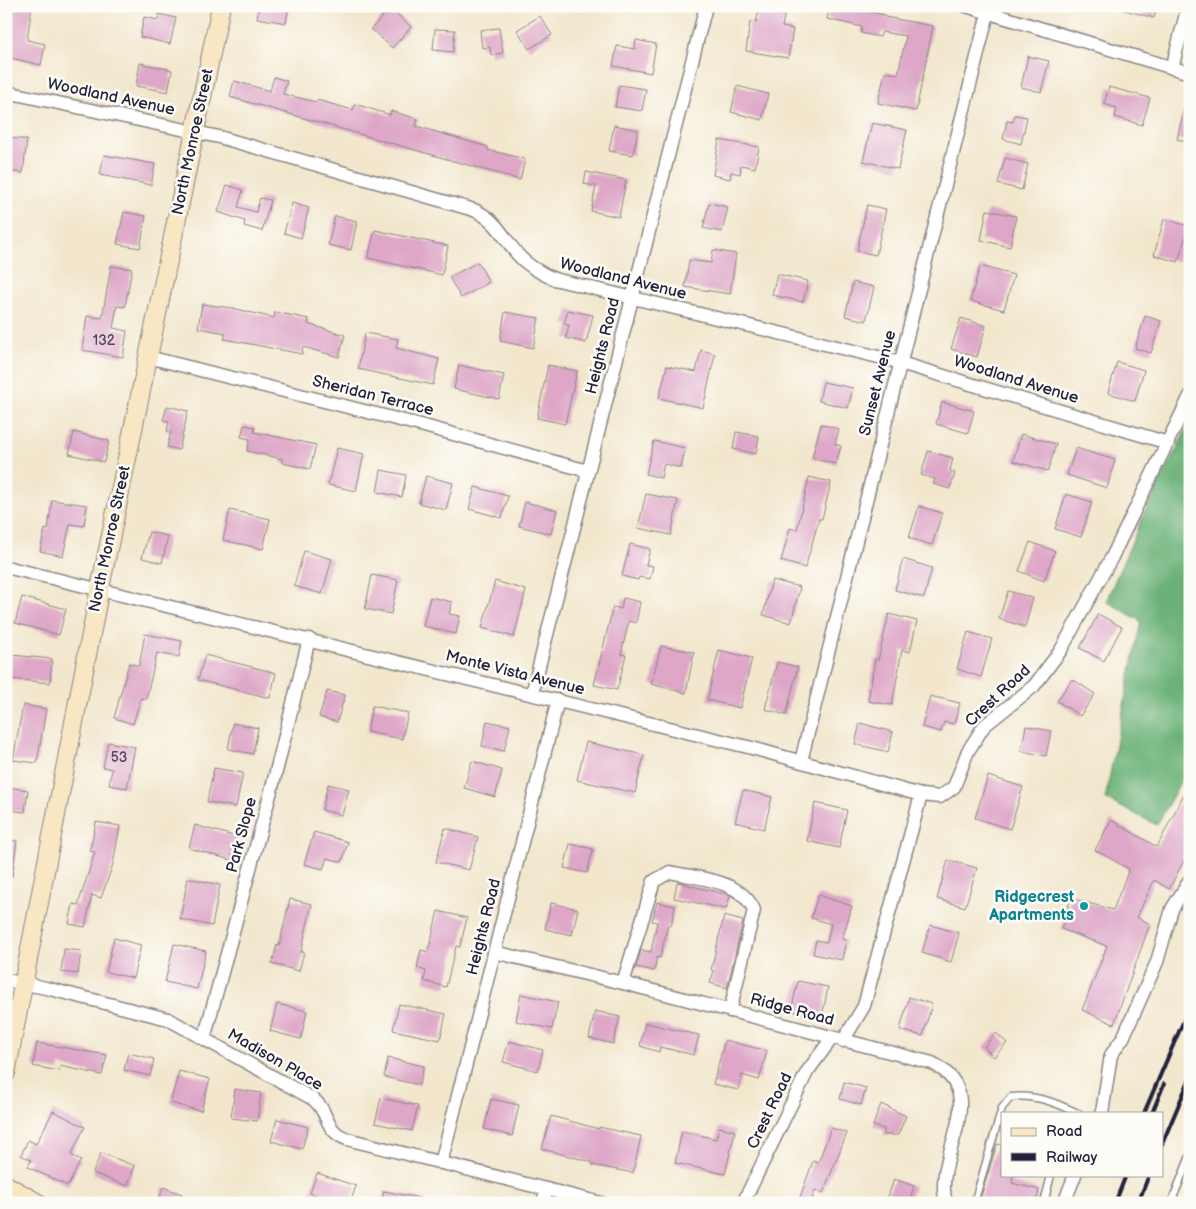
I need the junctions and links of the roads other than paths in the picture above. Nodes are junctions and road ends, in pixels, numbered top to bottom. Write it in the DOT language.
graph roads {
  1 [pos="221,6"];
  2 [pos="706,6"];
  3 [pos="966,6"];
  4 [pos="1188,6"];
  5 [pos="988,13"];
  6 [pos="1172,68"];
  7 [pos="1190,73"];
  8 [pos="6,92"];
  9 [pos="195,131"];
  10 [pos="632,298"];
  11 [pos="148,357"];
  12 [pos="900,362"];
  13 [pos="1190,396"];
  14 [pos="1168,443"];
  15 [pos="588,471"];
  16 [pos="6,567"];
  17 [pos="100,588"];
  18 [pos="309,639"];
  19 [pos="532,694"];
  20 [pos="558,700"];
  21 [pos="801,761"];
  22 [pos="921,795"];
  23 [pos="1190,880"];
  24 [pos="494,952"];
  25 [pos="6,980"];
  26 [pos="623,983"];
  27 [pos="24,984"];
  28 [pos="730,1011"];
  29 [pos="204,1039"];
  30 [pos="838,1039"];
  31 [pos="6,1073"];
  32 [pos="1103,1111"];
  33 [pos="1076,1112"];
  34 [pos="1190,1156"];
  35 [pos="441,1163"];
  36 [pos="1051,1176"];
  37 [pos="1075,1176"];
  38 [pos="6,1185"];
  39 [pos="547,1189"];
  40 [pos="38,1203"];
  41 [pos="543,1203"];
  42 [pos="601,1203"];
  43 [pos="743,1203"];
  44 [pos="946,1203"];
  45 [pos="974,1203"];
  46 [pos="1044,1203"];
  47 [pos="1064,1203"];
  48 [pos="1171,1203"];
  1 -- 9 [label="main road, North Monroe Street"];
  2 -- 10 [label="street, Heights Road"];
  3 -- 5 [label="street"];
  4 -- 6 [label="street"];
  5 -- 6 [label="street"];
  5 -- 12 [label="street, Sunset Avenue"];
  6 -- 7 [label="street"];
  8 -- 9 [label="street, Woodland Avenue"];
  9 -- 10 [label="street, Woodland Avenue"];
  9 -- 11 [label="main road, North Monroe Street"];
  10 -- 12 [label="street, Woodland Avenue"];
  10 -- 15 [label="street, Heights Road"];
  11 -- 15 [label="street, Sheridan Terrace"];
  11 -- 17 [label="main road, North Monroe Street"];
  12 -- 14 [label="street, Woodland Avenue"];
  12 -- 21 [label="street, Sunset Avenue"];
  13 -- 14 [label="street, Crest Road"];
  14 -- 22 [label="street, Crest Road"];
  15 -- 19 [label="street, Heights Road"];
  16 -- 17 [label="street, Monte Vista Avenue"];
  17 -- 18 [label="street, Monte Vista Avenue"];
  17 -- 27 [label="main road, North Monroe Street"];
  18 -- 19 [label="street, Monte Vista Avenue"];
  18 -- 29 [label="street, Park Slope"];
  19 -- 20 [label="street, Monte Vista Avenue"];
  20 -- 21 [label="street, Monte Vista Avenue"];
  20 -- 24 [label="street, Heights Road"];
  21 -- 22 [label="street, Monte Vista Avenue"];
  22 -- 30 [label="street, Crest Road"];
  23 -- 32 [label="street"];
  24 -- 26 [label="street, Ridge Road"];
  24 -- 35 [label="street, Heights Road"];
  25 -- 27 [label="street, Madison Place"];
  26 -- 28 [label="street, Ridge Road"];
  26 -- 28 [label="street"];
  27 -- 29 [label="street, Madison Place"];
  27 -- 31 [label="main road, North Monroe Street"];
  28 -- 30 [label="street, Ridge Road"];
  29 -- 35 [label="street, Madison Place"];
  30 -- 43 [label="street, Crest Road"];
  30 -- 44 [label="street, Ridge Road"];
  33 -- 45 [label="lane"];
  34 -- 48 [label="lane"];
  35 -- 39 [label="street, Madison Place"];
  36 -- 46 [label="lane"];
  37 -- 47 [label="street"];
  38 -- 40 [label="main road"];
  39 -- 41 [label="street"];
  39 -- 42 [label="street, Madison Place"];
}
